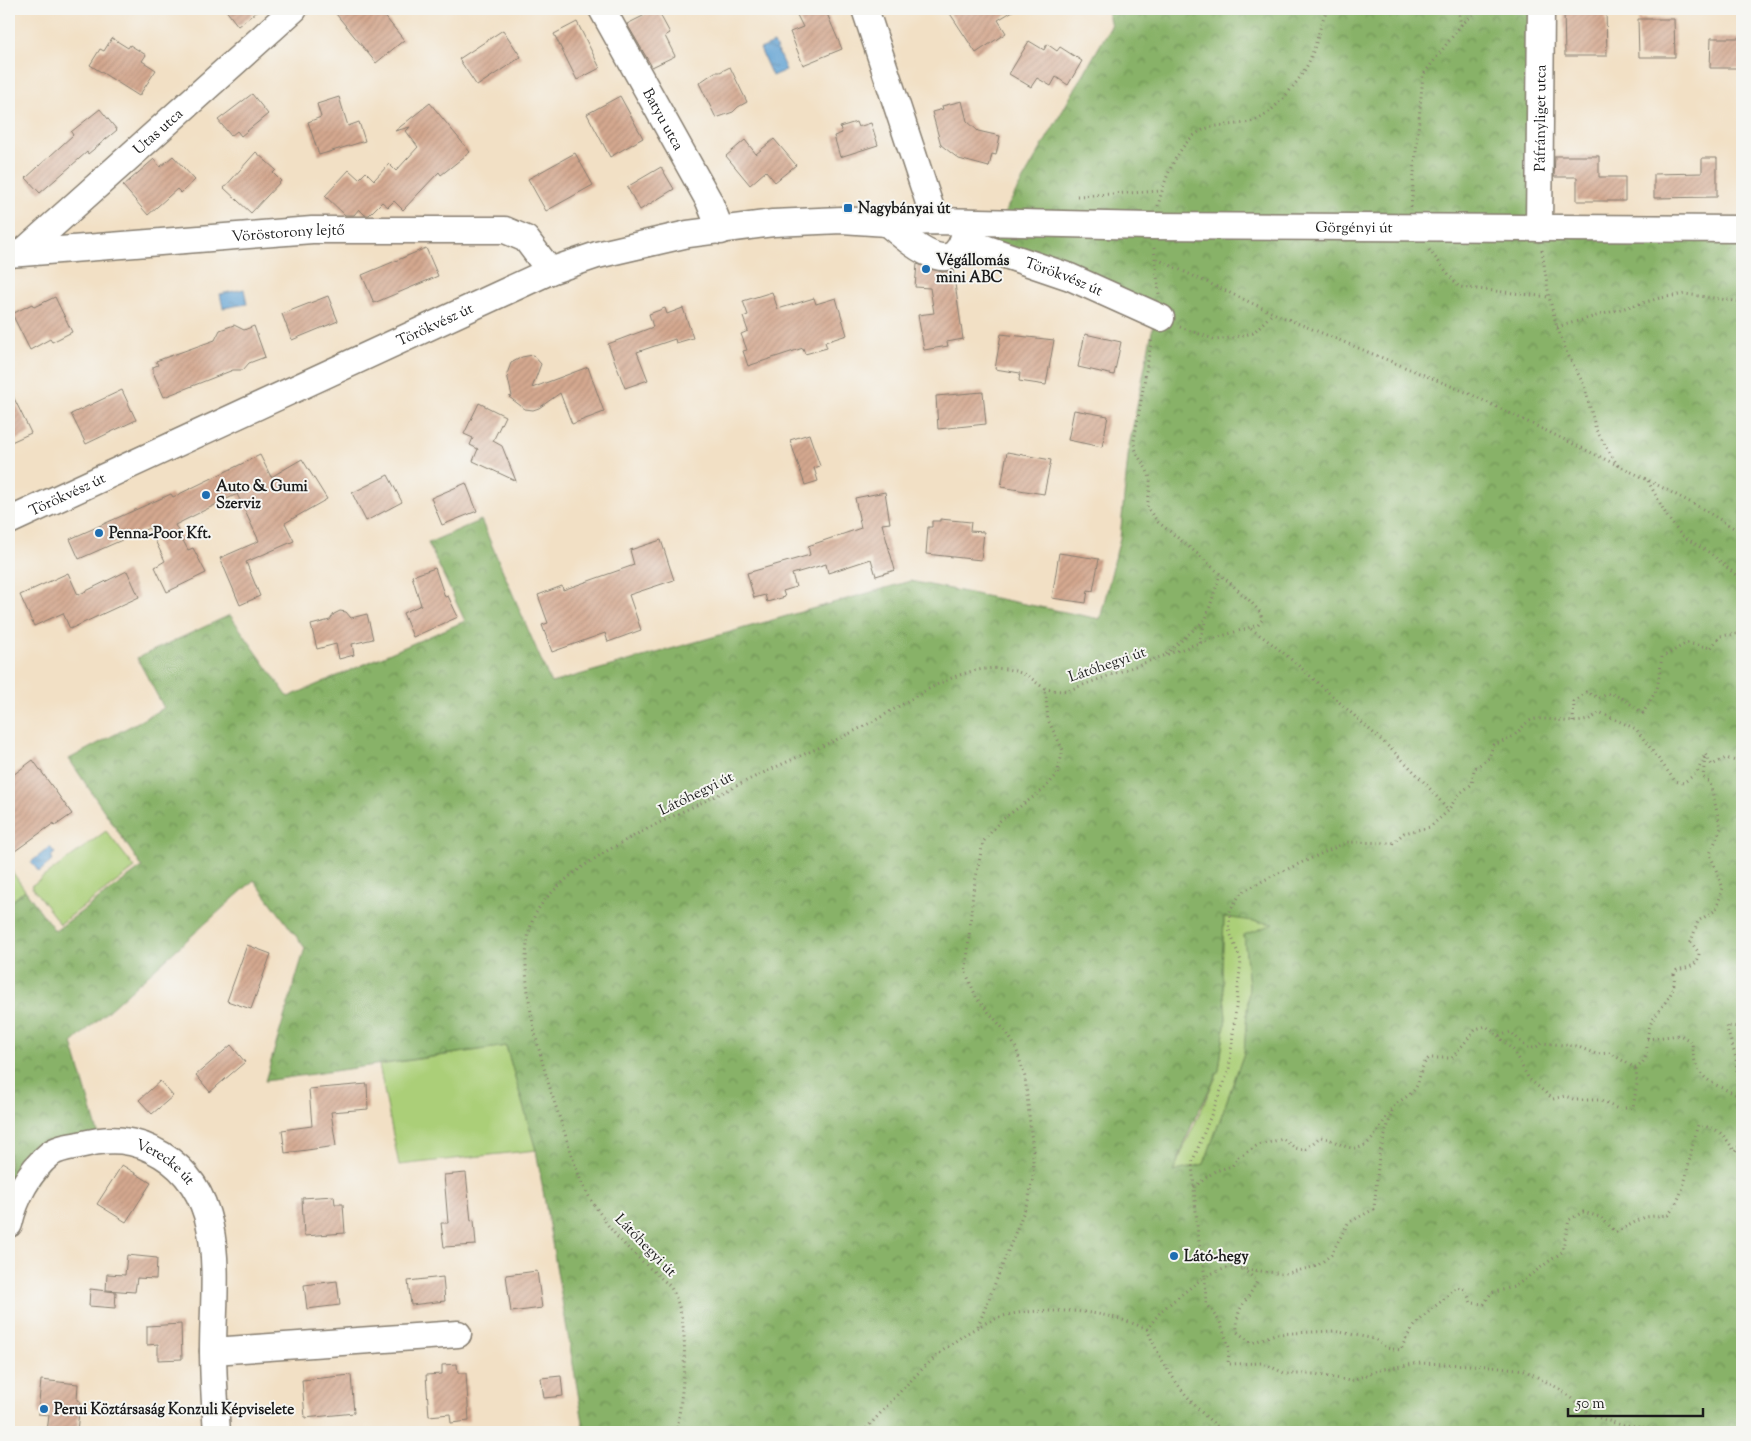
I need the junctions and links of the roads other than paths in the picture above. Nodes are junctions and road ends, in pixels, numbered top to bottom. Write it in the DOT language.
graph roads {
  1 [pos="294,9"];
  2 [pos="602,9"];
  3 [pos="866,9"];
  4 [pos="1541,9"];
  5 [pos="935,221"];
  6 [pos="887,223"];
  7 [pos="1539,228"];
  8 [pos="1742,228"];
  9 [pos="721,230"];
  10 [pos="965,232"];
  11 [pos="16,253"];
  12 [pos="550,271"];
  13 [pos="1160,318"];
  14 [pos="9,521"];
  15 [pos="9,1224"];
  16 [pos="458,1334"];
  17 [pos="213,1351"];
  18 [pos="217,1432"];
  1 -- 11 [label="street, Utas utca"];
  2 -- 9 [label="street, Batyu utca"];
  3 -- 5 [label="street"];
  4 -- 7 [label="street, Páfrányliget utca"];
  5 -- 6 [label="street, Törökvész út"];
  5 -- 10 [label="street, Törökvész út"];
  6 -- 9 [label="street, Törökvész út"];
  6 -- 10 [label="street"];
  7 -- 8 [label="street, Görgényi út"];
  7 -- 10 [label="street, Görgényi út"];
  9 -- 12 [label="street, Törökvész út"];
  10 -- 13 [label="street, Törökvész út"];
  11 -- 12 [label="street, Vöröstorony lejtő"];
  12 -- 14 [label="street, Törökvész út"];
  15 -- 17 [label="street, Verecke út"];
  16 -- 17 [label="street"];
  17 -- 18 [label="street, Verecke út"];
}
